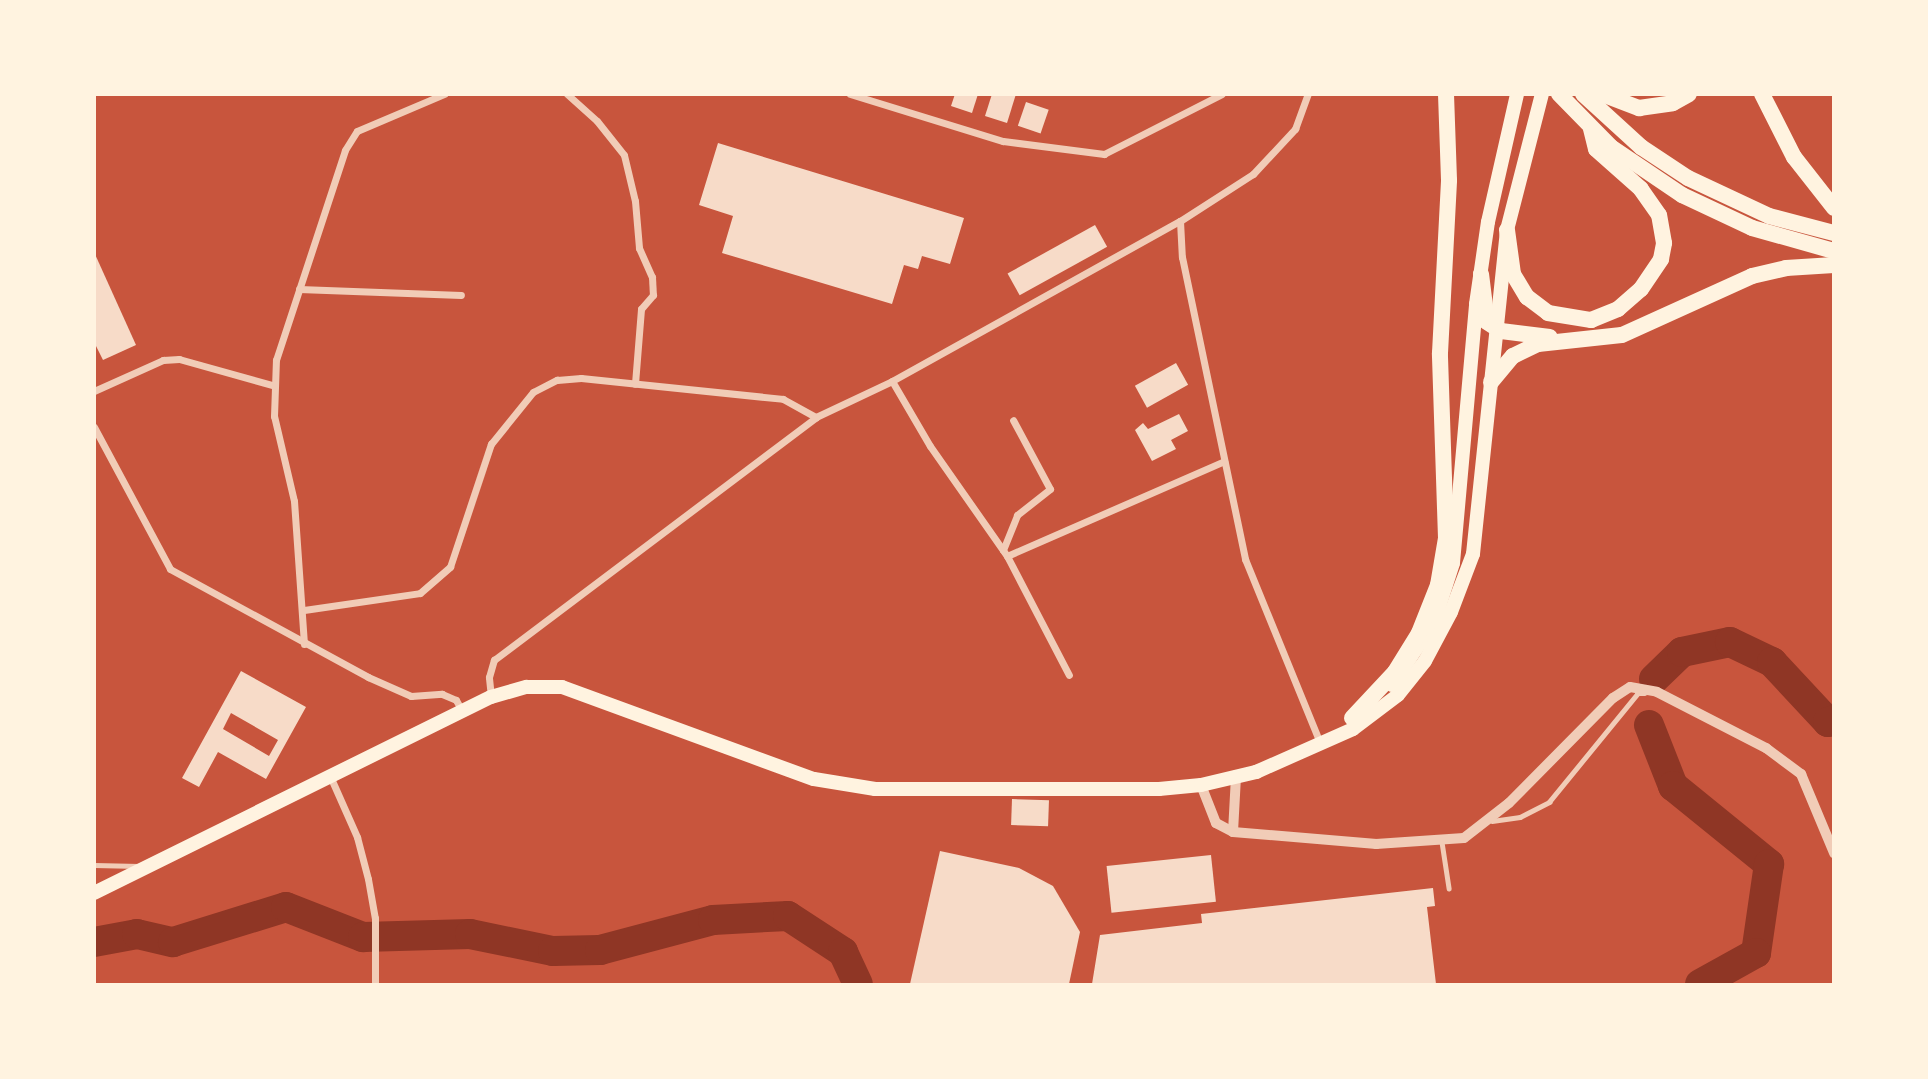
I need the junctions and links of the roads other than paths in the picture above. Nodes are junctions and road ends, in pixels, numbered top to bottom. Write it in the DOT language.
graph roads {
  1 [pos="444,94"];
  2 [pos="566,94"];
  3 [pos="849,94"];
  4 [pos="1223,94"];
  5 [pos="1308,94"];
  6 [pos="1446,94"];
  7 [pos="1517,94"];
  8 [pos="1542,94"];
  9 [pos="1559,94"];
  10 [pos="1583,94"];
  11 [pos="1602,94"];
  12 [pos="1689,94"];
  13 [pos="1762,94"];
  14 [pos="1591,128"];
  15 [pos="1833,208"];
  16 [pos="1181,220"];
  17 [pos="1507,230"];
  18 [pos="1833,233"];
  19 [pos="1833,251"];
  20 [pos="1833,265"];
  21 [pos="1481,274"];
  22 [pos="299,289"];
  23 [pos="461,295"];
  24 [pos="1497,328"];
  25 [pos="1580,338"];
  26 [pos="892,381"];
  27 [pos="1491,382"];
  28 [pos="635,384"];
  29 [pos="272,385"];
  30 [pos="94,391"];
  31 [pos="816,417"];
  32 [pos="1013,420"];
  33 [pos="94,427"];
  34 [pos="1224,461"];
  35 [pos="1005,553"];
  36 [pos="304,610"];
  37 [pos="304,644"];
  38 [pos="1069,674"];
  39 [pos="1657,692"];
  40 [pos="491,697"];
  41 [pos="462,711"];
  42 [pos="1352,718"];
  43 [pos="1320,744"];
  44 [pos="330,775"];
  45 [pos="1236,777"];
  46 [pos="1201,785"];
  47 [pos="1484,822"];
  48 [pos="1233,832"];
  49 [pos="1443,842"];
  50 [pos="1833,853"];
  51 [pos="94,865"];
  52 [pos="151,866"];
  53 [pos="1449,888"];
  54 [pos="94,893"];
  55 [pos="375,985"];
  1 -- 22 [label="street"];
  2 -- 28 [label="street"];
  3 -- 4 [label="street"];
  5 -- 16 [label="street"];
  6 -- 42 [label="highway"];
  7 -- 21 [label="main road"];
  8 -- 17 [label="main road"];
  9 -- 14 [label="highway"];
  10 -- 18 [label="highway"];
  11 -- 12 [label="highway"];
  13 -- 15 [label="highway"];
  14 -- 17 [label="highway"];
  14 -- 19 [label="highway"];
  16 -- 26 [label="street"];
  16 -- 34 [label="street"];
  17 -- 24 [label="main road"];
  20 -- 25 [label="highway"];
  21 -- 24 [label="highway"];
  21 -- 42 [label="main road"];
  22 -- 23 [label="street"];
  22 -- 29 [label="street"];
  24 -- 25 [label="highway"];
  24 -- 27 [label="main road"];
  25 -- 27 [label="highway"];
  26 -- 31 [label="street"];
  26 -- 35 [label="street"];
  27 -- 43 [label="main road"];
  28 -- 31 [label="street"];
  28 -- 36 [label="street"];
  29 -- 30 [label="street"];
  29 -- 36 [label="street"];
  31 -- 40 [label="street"];
  32 -- 35 [label="street"];
  33 -- 37 [label="street"];
  34 -- 35 [label="street"];
  34 -- 43 [label="street"];
  35 -- 38 [label="street"];
  36 -- 37 [label="street"];
  37 -- 41 [label="street"];
  39 -- 47 [label="street"];
  39 -- 47 [label="lane"];
  39 -- 50 [label="street"];
  40 -- 41 [label="main road"];
  40 -- 46 [label="main road"];
  41 -- 44 [label="main road"];
  42 -- 43 [label="main road"];
  43 -- 45 [label="main road"];
  44 -- 52 [label="main road"];
  44 -- 55 [label="street"];
  45 -- 46 [label="main road"];
  45 -- 48 [label="street"];
  46 -- 48 [label="street"];
  47 -- 49 [label="street"];
  48 -- 49 [label="street"];
  49 -- 53 [label="lane"];
  51 -- 52 [label="lane"];
  52 -- 54 [label="main road"];
}
